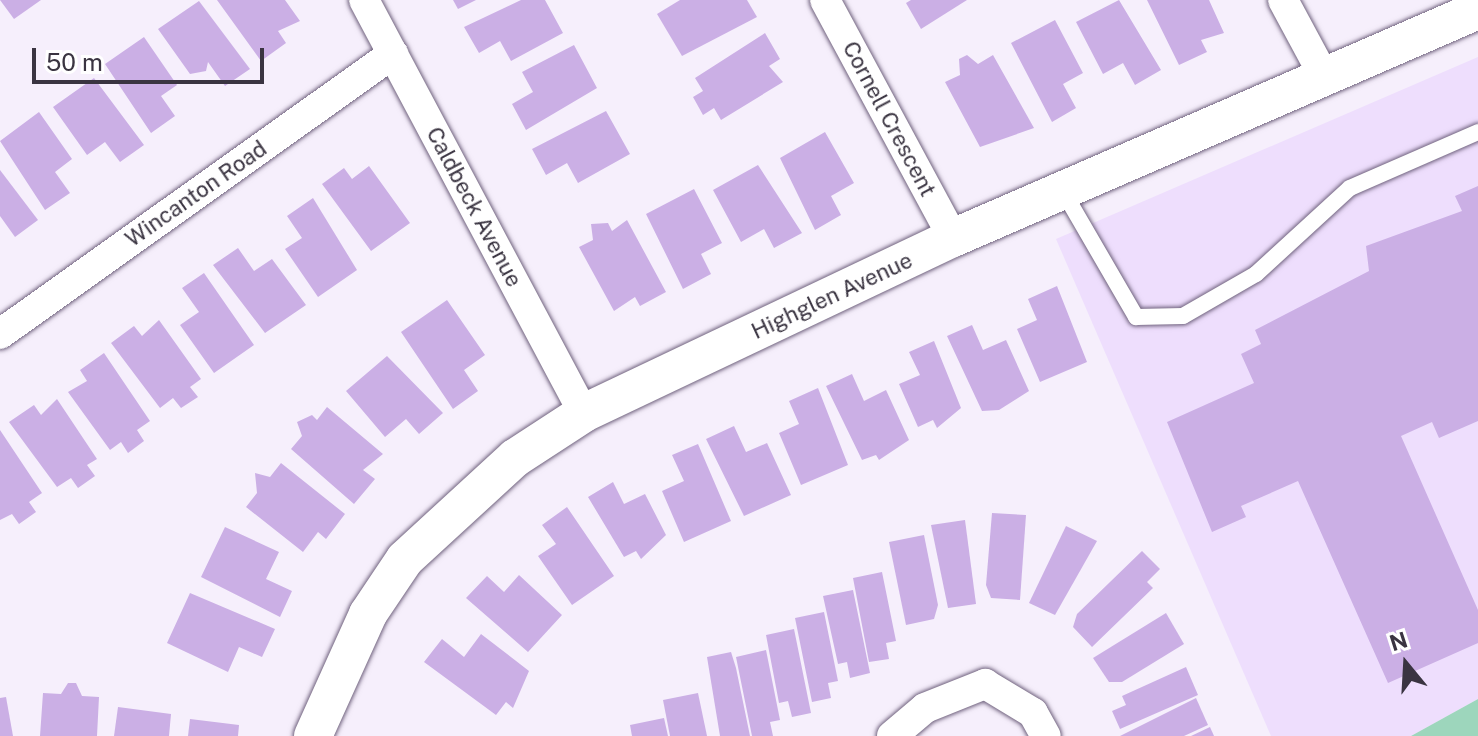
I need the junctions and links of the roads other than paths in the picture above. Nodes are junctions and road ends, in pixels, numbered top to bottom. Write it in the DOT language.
graph roads {
  1 [pos="364,0"];
  2 [pos="825,0"];
  3 [pos="1283,0"];
  4 [pos="1478,10"];
  5 [pos="393,54"];
  6 [pos="1325,78"];
  7 [pos="1478,132"];
  8 [pos="1063,191"];
  9 [pos="953,238"];
  10 [pos="0,334"];
  11 [pos="584,413"];
  12 [pos="313,736"];
  13 [pos="892,736"];
  14 [pos="1046,736"];
  1 -- 5 [label="street, Caldbeck Avenue"];
  2 -- 9 [label="street, Cornell Crescent"];
  3 -- 6 [label="street"];
  4 -- 6 [label="street, Highglen Avenue"];
  5 -- 10 [label="street, Wincanton Road"];
  5 -- 11 [label="street, Caldbeck Avenue"];
  6 -- 8 [label="street, Highglen Avenue"];
  7 -- 8 [label="lane"];
  8 -- 9 [label="street, Highglen Avenue"];
  9 -- 11 [label="street, Highglen Avenue"];
  11 -- 12 [label="street, Highglen Avenue"];
  13 -- 14 [label="street"];
}
